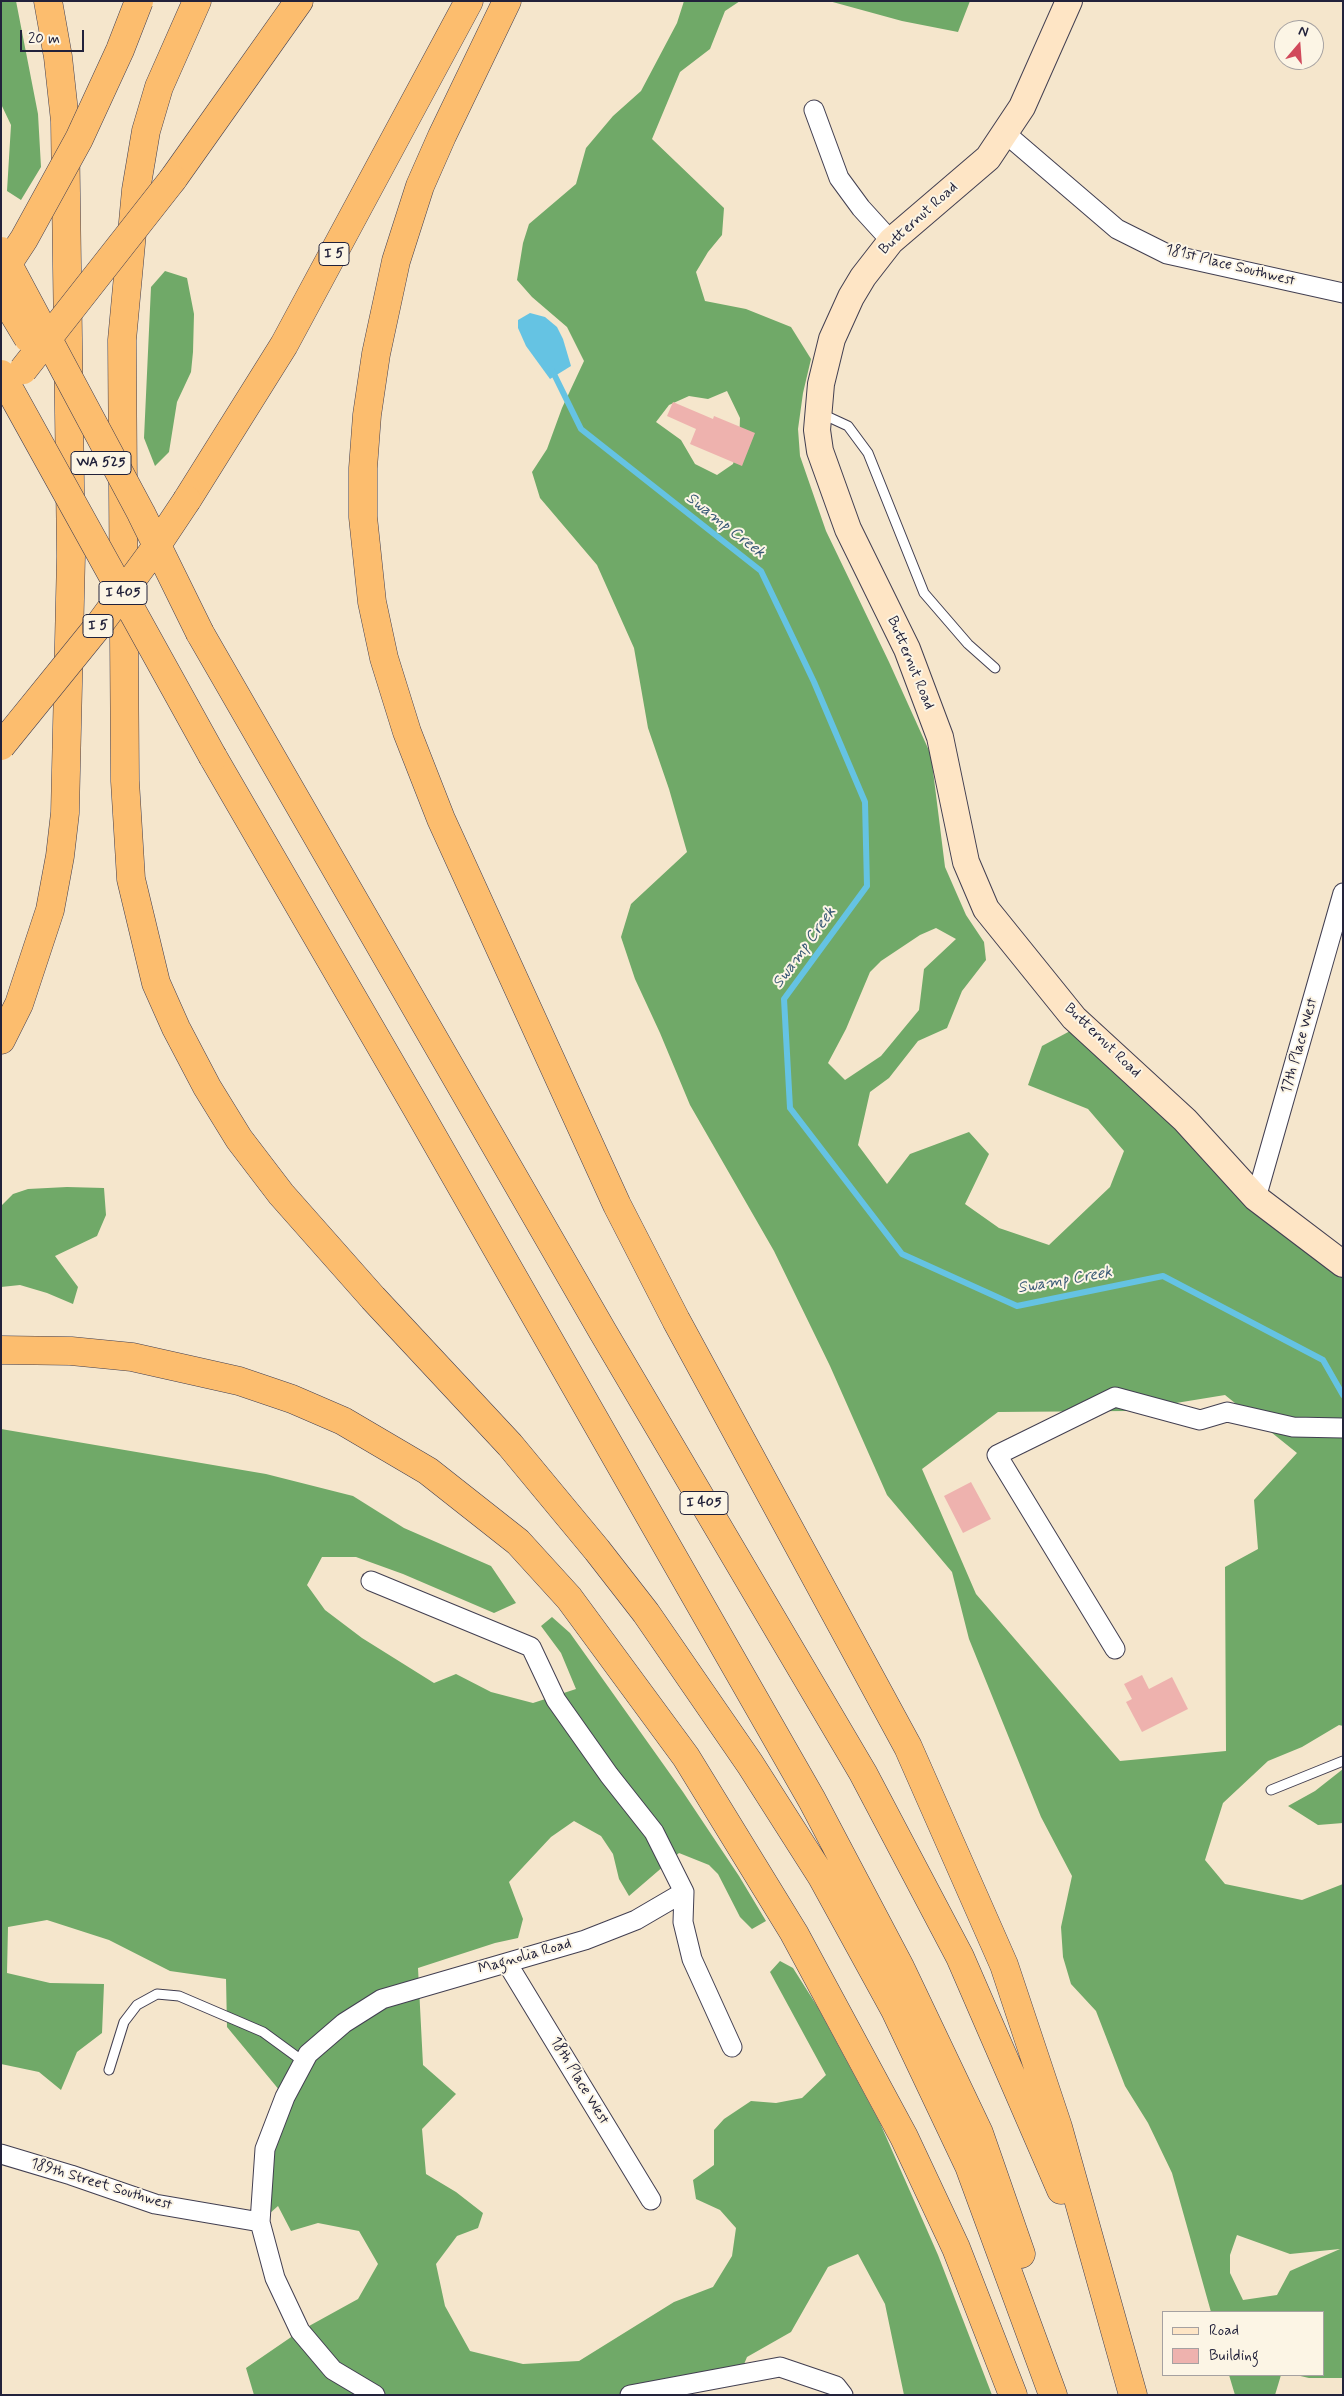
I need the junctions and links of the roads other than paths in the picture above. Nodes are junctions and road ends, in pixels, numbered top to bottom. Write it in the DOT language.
graph roads {
  1 [pos="48,1"];
  2 [pos="140,1"];
  3 [pos="197,1"];
  4 [pos="299,1"];
  5 [pos="469,1"];
  6 [pos="507,1"];
  7 [pos="1069,1"];
  8 [pos="814,110"];
  9 [pos="1005,133"];
  10 [pos="891,241"];
  11 [pos="1,251"];
  12 [pos="1,274"];
  13 [pos="1,293"];
  14 [pos="1343,293"];
  15 [pos="12,372"];
  16 [pos="1,396"];
  17 [pos="817,411"];
  18 [pos="200,633"];
  19 [pos="994,668"];
  20 [pos="1,746"];
  21 [pos="1343,893"];
  22 [pos="1,1040"];
  23 [pos="1256,1198"];
  24 [pos="1343,1264"];
  25 [pos="1,1350"];
  26 [pos="1335,1428"];
  27 [pos="371,1580"];
  28 [pos="1115,1649"];
  29 [pos="1343,1760"];
  30 [pos="1271,1790"];
  31 [pos="684,1892"];
  32 [pos="507,1963"];
  33 [pos="732,2046"];
  34 [pos="304,2062"];
  35 [pos="109,2070"];
  36 [pos="1,2154"];
  37 [pos="651,2200"];
  38 [pos="260,2222"];
  39 [pos="1120,2351"];
  40 [pos="375,2395"];
  41 [pos="630,2395"];
  42 [pos="843,2395"];
  43 [pos="1012,2395"];
  44 [pos="1053,2395"];
  45 [pos="1062,2395"];
  46 [pos="1133,2395"];
  1 -- 22 [label="highway"];
  2 -- 12 [label="highway, bridge"];
  3 -- 44 [label="highway"];
  4 -- 15 [label="highway, bridge"];
  5 -- 20 [label="highway, I 5, bridge"];
  6 -- 39 [label="highway"];
  7 -- 9 [label="street, Butternut Road"];
  8 -- 10 [label="street"];
  9 -- 10 [label="street, Butternut Road"];
  9 -- 14 [label="street, 181st Place Southwest"];
  10 -- 17 [label="street, Butternut Road"];
  11 -- 18 [label="highway, bridge"];
  13 -- 18 [label="highway, WA 525, bridge"];
  15 -- 16 [label="highway"];
  15 -- 45 [label="highway, I 405, bridge"];
  17 -- 19 [label="lane"];
  17 -- 23 [label="street, Butternut Road"];
  18 -- 39 [label="highway, I 405"];
  21 -- 23 [label="street, 17th Place West"];
  23 -- 24 [label="street, Butternut Road"];
  25 -- 43 [label="highway"];
  26 -- 28 [label="street"];
  27 -- 31 [label="street"];
  29 -- 30 [label="lane"];
  31 -- 32 [label="street, Magnolia Road"];
  31 -- 33 [label="street"];
  32 -- 34 [label="street, Magnolia Road"];
  32 -- 37 [label="street, 18th Place West"];
  34 -- 35 [label="lane"];
  34 -- 38 [label="street, Magnolia Road"];
  36 -- 38 [label="street, 189th Street Southwest"];
  38 -- 40 [label="street, Magnolia Road"];
  39 -- 46 [label="highway, I 405"];
  41 -- 42 [label="street"];
}
